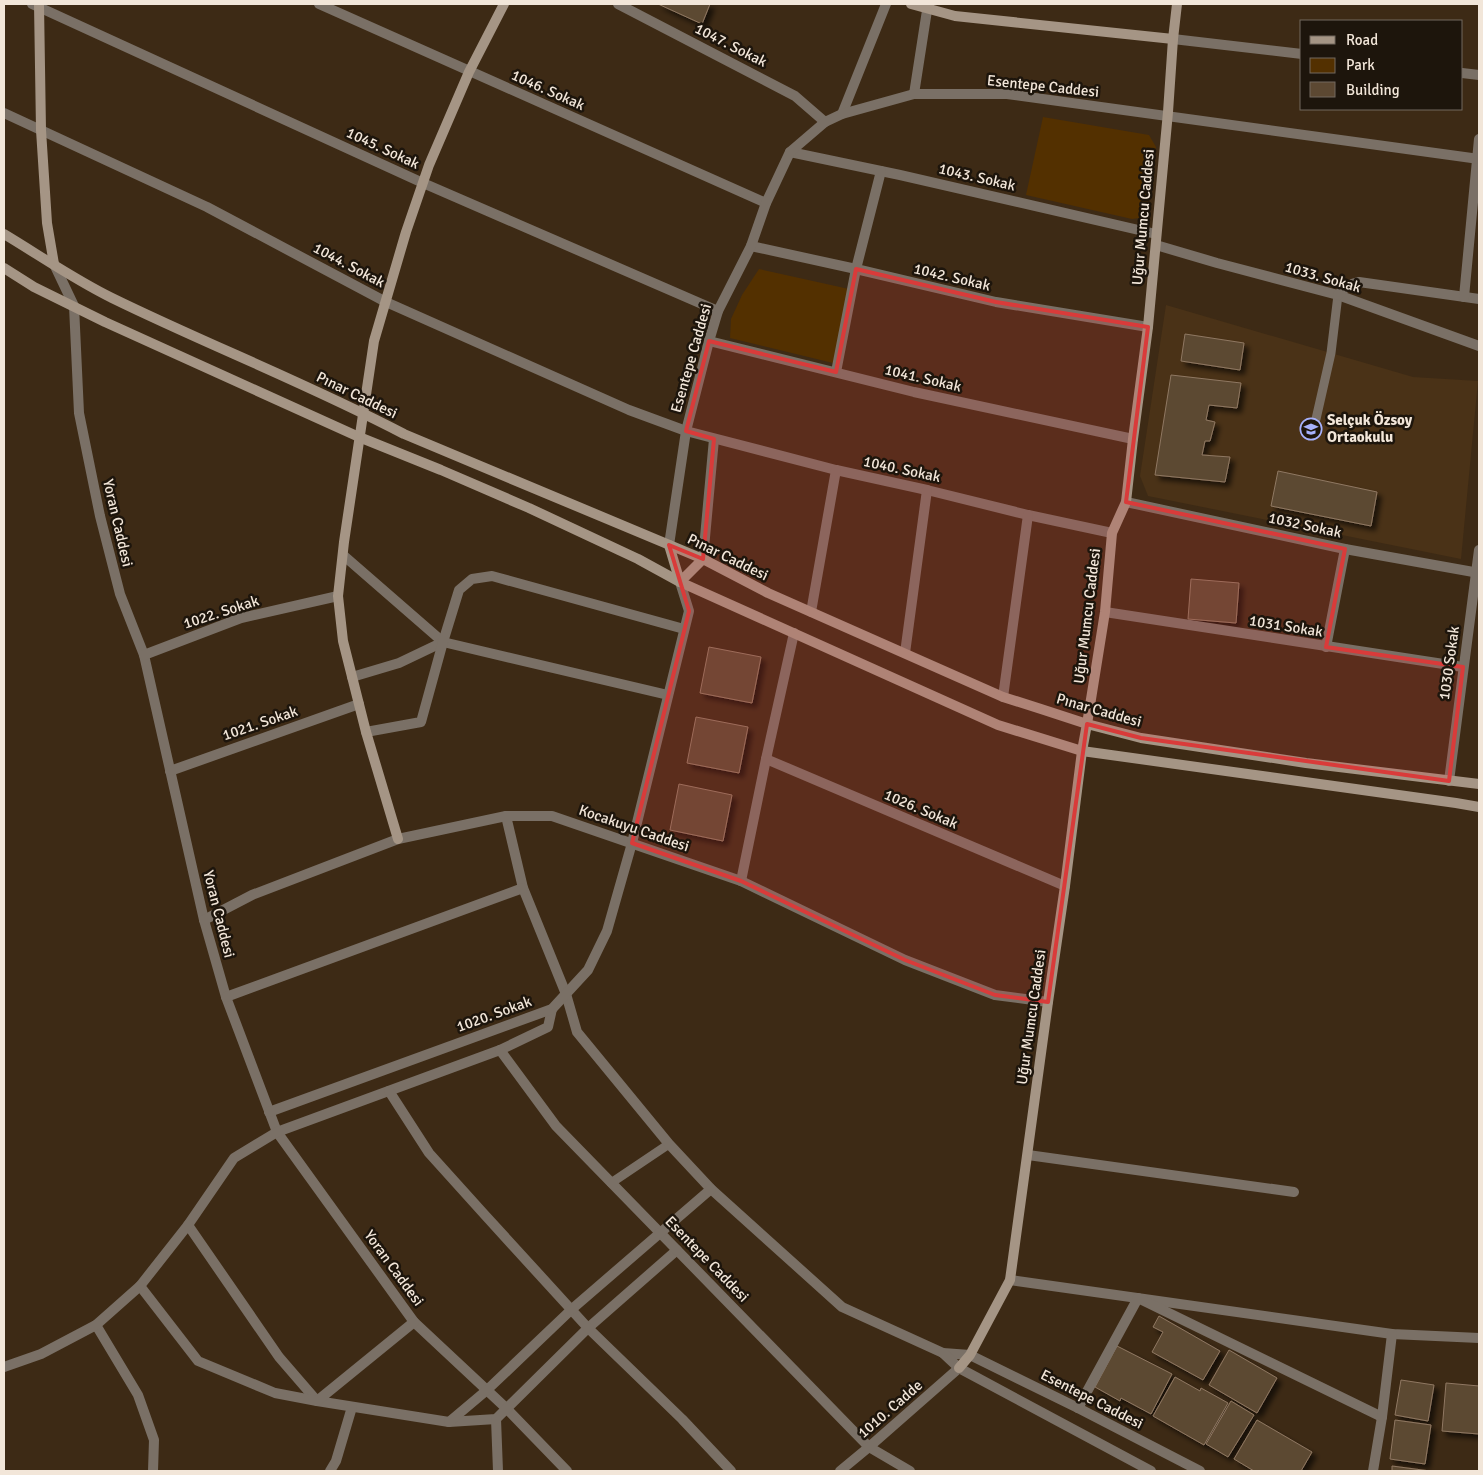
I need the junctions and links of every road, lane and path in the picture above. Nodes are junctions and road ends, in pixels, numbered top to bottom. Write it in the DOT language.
graph roads {
  1 [pos="319,4"];
  2 [pos="504,4"];
  3 [pos="618,4"];
  4 [pos="886,4"];
  5 [pos="911,4"];
  6 [pos="1177,4"];
  7 [pos="36,5"];
  8 [pos="928,6"];
  9 [pos="1173,38"];
  10 [pos="1300,54"];
  11 [pos="469,72"];
  12 [pos="1463,73"];
  13 [pos="1479,75"];
  14 [pos="914,94"];
  15 [pos="4,113"];
  16 [pos="842,114"];
  17 [pos="1168,117"];
  18 [pos="824,122"];
  19 [pos="41,130"];
  20 [pos="1479,139"];
  21 [pos="790,152"];
  22 [pos="1478,159"];
  23 [pos="882,171"];
  24 [pos="423,183"];
  25 [pos="766,203"];
  26 [pos="4,234"];
  27 [pos="1156,239"];
  28 [pos="751,246"];
  29 [pos="54,264"];
  30 [pos="4,268"];
  31 [pos="856,269"];
  32 [pos="1338,295"];
  33 [pos="1464,297"];
  34 [pos="1479,299"];
  35 [pos="386,302"];
  36 [pos="74,306"];
  37 [pos="718,311"];
  38 [pos="1148,327"];
  39 [pos="708,341"];
  40 [pos="1479,346"];
  41 [pos="836,372"];
  42 [pos="363,412"];
  43 [pos="1316,419"];
  44 [pos="686,431"];
  45 [pos="360,437"];
  46 [pos="1133,438"];
  47 [pos="714,439"];
  48 [pos="836,470"];
  49 [pos="927,490"];
  50 [pos="1126,502"];
  51 [pos="1028,515"];
  52 [pos="1112,533"];
  53 [pos="669,545"];
  54 [pos="1346,549"];
  55 [pos="1479,550"];
  56 [pos="343,555"];
  57 [pos="703,559"];
  58 [pos="1478,573"];
  59 [pos="680,582"];
  60 [pos="338,596"];
  61 [pos="811,612"];
  62 [pos="1105,612"];
  63 [pos="684,628"];
  64 [pos="794,633"];
  65 [pos="443,642"];
  66 [pos="1326,647"];
  67 [pos="905,653"];
  68 [pos="144,656"];
  69 [pos="1463,667"];
  70 [pos="352,677"];
  71 [pos="668,696"];
  72 [pos="1003,696"];
  73 [pos="359,704"];
  74 [pos="1087,724"];
  75 [pos="366,732"];
  76 [pos="1082,751"];
  77 [pos="766,759"];
  78 [pos="170,771"];
  79 [pos="1449,781"];
  80 [pos="1479,784"];
  81 [pos="1479,807"];
  82 [pos="506,816"];
  83 [pos="398,839"];
  84 [pos="632,844"];
  85 [pos="741,881"];
  86 [pos="1065,886"];
  87 [pos="523,888"];
  88 [pos="204,920"];
  89 [pos="566,994"];
  90 [pos="226,996"];
  91 [pos="1048,1002"];
  92 [pos="552,1009"];
  93 [pos="500,1050"];
  94 [pos="389,1091"];
  95 [pos="269,1112"];
  96 [pos="277,1132"];
  97 [pos="669,1144"];
  98 [pos="1028,1155"];
  99 [pos="612,1183"];
  100 [pos="711,1189"];
  101 [pos="1294,1192"];
  102 [pos="188,1225"];
  103 [pos="661,1232"];
  104 [pos="677,1250"];
  105 [pos="1010,1280"];
  106 [pos="140,1286"];
  107 [pos="1138,1298"];
  108 [pos="572,1309"];
  109 [pos="414,1322"];
  110 [pos="96,1325"];
  111 [pos="588,1328"];
  112 [pos="1392,1334"];
  113 [pos="1479,1338"];
  114 [pos="943,1353"];
  115 [pos="970,1355"];
  116 [pos="4,1367"];
  117 [pos="959,1368"];
  118 [pos="487,1390"];
  119 [pos="317,1401"];
  120 [pos="352,1408"];
  121 [pos="506,1408"];
  122 [pos="1078,1408"];
  123 [pos="1382,1417"];
  124 [pos="496,1419"];
  125 [pos="449,1422"];
  126 [pos="869,1447"];
  127 [pos="153,1471"];
  128 [pos="330,1471"];
  129 [pos="498,1471"];
  130 [pos="567,1471"];
  131 [pos="731,1471"];
  132 [pos="840,1471"];
  133 [pos="910,1471"];
  134 [pos="1151,1471"];
  135 [pos="1200,1471"];
  136 [pos="1373,1471"];
  1 -- 11 [label="street, 1046. Sokak"];
  2 -- 11 [label="main road"];
  3 -- 18 [label="street, 1047. Sokak"];
  4 -- 16 [label="street"];
  5 -- 8 [label="main road"];
  6 -- 9 [label="main road, Uğur Mumcu Caddesi"];
  7 -- 19 [label="main road"];
  7 -- 24 [label="street, 1045. Sokak"];
  8 -- 9 [label="main road"];
  8 -- 14 [label="street"];
  9 -- 10 [label="street"];
  9 -- 17 [label="main road, Uğur Mumcu Caddesi"];
  11 -- 24 [label="main road"];
  11 -- 25 [label="street, 1046. Sokak"];
  12 -- 13 [label="street"];
  14 -- 16 [label="street, Esentepe Caddesi"];
  14 -- 17 [label="street, Esentepe Caddesi"];
  15 -- 19 [label="street, 1044. Sokak"];
  16 -- 18 [label="street, Esentepe Caddesi"];
  17 -- 22 [label="street, Esentepe Caddesi"];
  17 -- 27 [label="main road, Uğur Mumcu Caddesi"];
  18 -- 21 [label="street, Esentepe Caddesi"];
  19 -- 29 [label="main road"];
  19 -- 35 [label="street, 1044. Sokak"];
  20 -- 22 [label="street"];
  21 -- 23 [label="street, 1043. Sokak"];
  21 -- 25 [label="street, Esentepe Caddesi"];
  22 -- 33 [label="street"];
  23 -- 27 [label="street, 1043. Sokak"];
  23 -- 31 [label="street"];
  24 -- 35 [label="main road"];
  24 -- 37 [label="street, 1045. Sokak"];
  25 -- 28 [label="street, Esentepe Caddesi"];
  26 -- 29 [label="main road, Pınar Caddesi"];
  27 -- 32 [label="street, 1033. Sokak"];
  27 -- 38 [label="main road, Uğur Mumcu Caddesi"];
  28 -- 31 [label="street, 1042. Sokak"];
  28 -- 37 [label="street, Esentepe Caddesi"];
  29 -- 36 [label="street, Yoran Caddesi"];
  29 -- 42 [label="main road, Pınar Caddesi"];
  30 -- 36 [label="main road"];
  31 -- 38 [label="street, 1042. Sokak"];
  31 -- 41 [label="street"];
  32 -- 33 [label="street"];
  32 -- 40 [label="street, 1033. Sokak"];
  32 -- 43 [label="lane"];
  33 -- 34 [label="street"];
  35 -- 42 [label="main road"];
  35 -- 44 [label="street, 1044. Sokak"];
  36 -- 45 [label="main road"];
  36 -- 68 [label="street, Yoran Caddesi"];
  37 -- 39 [label="street, Esentepe Caddesi"];
  38 -- 46 [label="main road, Uğur Mumcu Caddesi"];
  39 -- 41 [label="street, 1041. Sokak"];
  39 -- 44 [label="street, Esentepe Caddesi"];
  41 -- 46 [label="street, 1041. Sokak"];
  42 -- 45 [label="main road"];
  42 -- 53 [label="main road, Pınar Caddesi"];
  44 -- 47 [label="street, 1040. Sokak"];
  44 -- 53 [label="street, Esentepe Caddesi"];
  45 -- 56 [label="main road"];
  45 -- 59 [label="main road"];
  46 -- 50 [label="main road, Uğur Mumcu Caddesi"];
  47 -- 48 [label="street, 1040. Sokak"];
  47 -- 57 [label="street"];
  48 -- 49 [label="street, 1040. Sokak"];
  48 -- 61 [label="street"];
  49 -- 51 [label="street, 1040. Sokak"];
  49 -- 67 [label="street"];
  50 -- 52 [label="main road, Uğur Mumcu Caddesi"];
  50 -- 54 [label="street, 1032 Sokak"];
  51 -- 52 [label="street, 1040. Sokak"];
  51 -- 72 [label="street"];
  52 -- 62 [label="main road, Uğur Mumcu Caddesi"];
  53 -- 57 [label="main road, Pınar Caddesi"];
  53 -- 59 [label="main road"];
  54 -- 58 [label="street, 1032 Sokak"];
  54 -- 66 [label="street"];
  55 -- 58 [label="street, 1030 Sokak"];
  56 -- 60 [label="main road"];
  56 -- 65 [label="street"];
  57 -- 59 [label="main road"];
  57 -- 61 [label="main road, Pınar Caddesi"];
  58 -- 69 [label="street, 1030 Sokak"];
  59 -- 63 [label="street"];
  59 -- 64 [label="main road"];
  60 -- 68 [label="street, 1022. Sokak"];
  60 -- 70 [label="main road"];
  61 -- 67 [label="main road, Pınar Caddesi"];
  62 -- 66 [label="street, 1031 Sokak"];
  62 -- 74 [label="main road, Uğur Mumcu Caddesi"];
  63 -- 65 [label="street"];
  63 -- 71 [label="street"];
  64 -- 76 [label="main road"];
  64 -- 77 [label="street"];
  65 -- 70 [label="street"];
  65 -- 71 [label="street"];
  65 -- 75 [label="street"];
  66 -- 69 [label="street, 1031 Sokak"];
  67 -- 72 [label="main road, Pınar Caddesi"];
  68 -- 78 [label="street, Yoran Caddesi"];
  69 -- 79 [label="street, 1030 Sokak"];
  70 -- 73 [label="main road"];
  71 -- 84 [label="street"];
  72 -- 74 [label="main road, Pınar Caddesi"];
  73 -- 75 [label="main road"];
  73 -- 78 [label="street, 1021. Sokak"];
  74 -- 76 [label="main road, Uğur Mumcu Caddesi"];
  74 -- 79 [label="main road, Pınar Caddesi"];
  75 -- 83 [label="main road"];
  76 -- 81 [label="main road"];
  76 -- 86 [label="main road, Uğur Mumcu Caddesi"];
  77 -- 85 [label="street"];
  77 -- 86 [label="street, 1026. Sokak"];
  78 -- 88 [label="street, Yoran Caddesi"];
  79 -- 80 [label="main road, Pınar Caddesi"];
  82 -- 83 [label="street, Kocakuyu Caddesi"];
  82 -- 84 [label="street, Kocakuyu Caddesi"];
  82 -- 87 [label="street"];
  83 -- 88 [label="street, Kocakuyu Caddesi"];
  84 -- 85 [label="street, Kocakuyu Caddesi"];
  84 -- 89 [label="street"];
  85 -- 91 [label="street, Kocakuyu Caddesi"];
  86 -- 91 [label="main road, Uğur Mumcu Caddesi"];
  87 -- 89 [label="street"];
  87 -- 90 [label="street"];
  88 -- 90 [label="street, Yoran Caddesi"];
  89 -- 92 [label="street"];
  89 -- 97 [label="street"];
  90 -- 95 [label="street, Yoran Caddesi"];
  91 -- 98 [label="main road, Uğur Mumcu Caddesi"];
  92 -- 93 [label="street, 1020. Sokak"];
  92 -- 95 [label="street, 1020. Sokak"];
  93 -- 94 [label="street, 1020. Sokak"];
  93 -- 99 [label="street, Esentepe Caddesi"];
  94 -- 96 [label="street, 1020. Sokak"];
  94 -- 108 [label="street"];
  95 -- 96 [label="street, Yoran Caddesi"];
  96 -- 102 [label="street, 1020. Sokak"];
  96 -- 109 [label="street, Yoran Caddesi"];
  97 -- 99 [label="lane"];
  97 -- 100 [label="street"];
  98 -- 101 [label="street"];
  98 -- 105 [label="main road, Uğur Mumcu Caddesi"];
  99 -- 103 [label="street, Esentepe Caddesi"];
  100 -- 103 [label="street"];
  100 -- 114 [label="street"];
  102 -- 106 [label="street, 1020. Sokak"];
  102 -- 119 [label="street"];
  103 -- 104 [label="street, Esentepe Caddesi"];
  103 -- 108 [label="street"];
  104 -- 111 [label="street"];
  104 -- 126 [label="street, Esentepe Caddesi"];
  105 -- 107 [label="street"];
  105 -- 115 [label="main road, Uğur Mumcu Caddesi"];
  106 -- 110 [label="street, 1020. Sokak"];
  106 -- 119 [label="street"];
  107 -- 112 [label="street"];
  107 -- 122 [label="street"];
  107 -- 123 [label="street"];
  108 -- 111 [label="street"];
  108 -- 118 [label="street"];
  109 -- 118 [label="street, Yoran Caddesi"];
  109 -- 119 [label="street"];
  110 -- 116 [label="street, 1020. Sokak"];
  110 -- 127 [label="street"];
  111 -- 121 [label="street"];
  111 -- 131 [label="street"];
  112 -- 113 [label="street"];
  112 -- 123 [label="street"];
  114 -- 115 [label="street"];
  114 -- 117 [label="street"];
  115 -- 117 [label="main road, Uğur Mumcu Caddesi"];
  115 -- 122 [label="street, Esentepe Caddesi"];
  117 -- 126 [label="street, 1010. Cadde"];
  117 -- 134 [label="street"];
  118 -- 121 [label="street, Yoran Caddesi"];
  118 -- 125 [label="street"];
  119 -- 120 [label="street"];
  120 -- 125 [label="street"];
  120 -- 128 [label="street"];
  121 -- 124 [label="street"];
  121 -- 130 [label="street, Yoran Caddesi"];
  122 -- 135 [label="street, Esentepe Caddesi"];
  123 -- 136 [label="street"];
  124 -- 125 [label="street"];
  124 -- 129 [label="street"];
  126 -- 132 [label="street, 1010. Cadde"];
  126 -- 133 [label="street, Esentepe Caddesi"];
}
